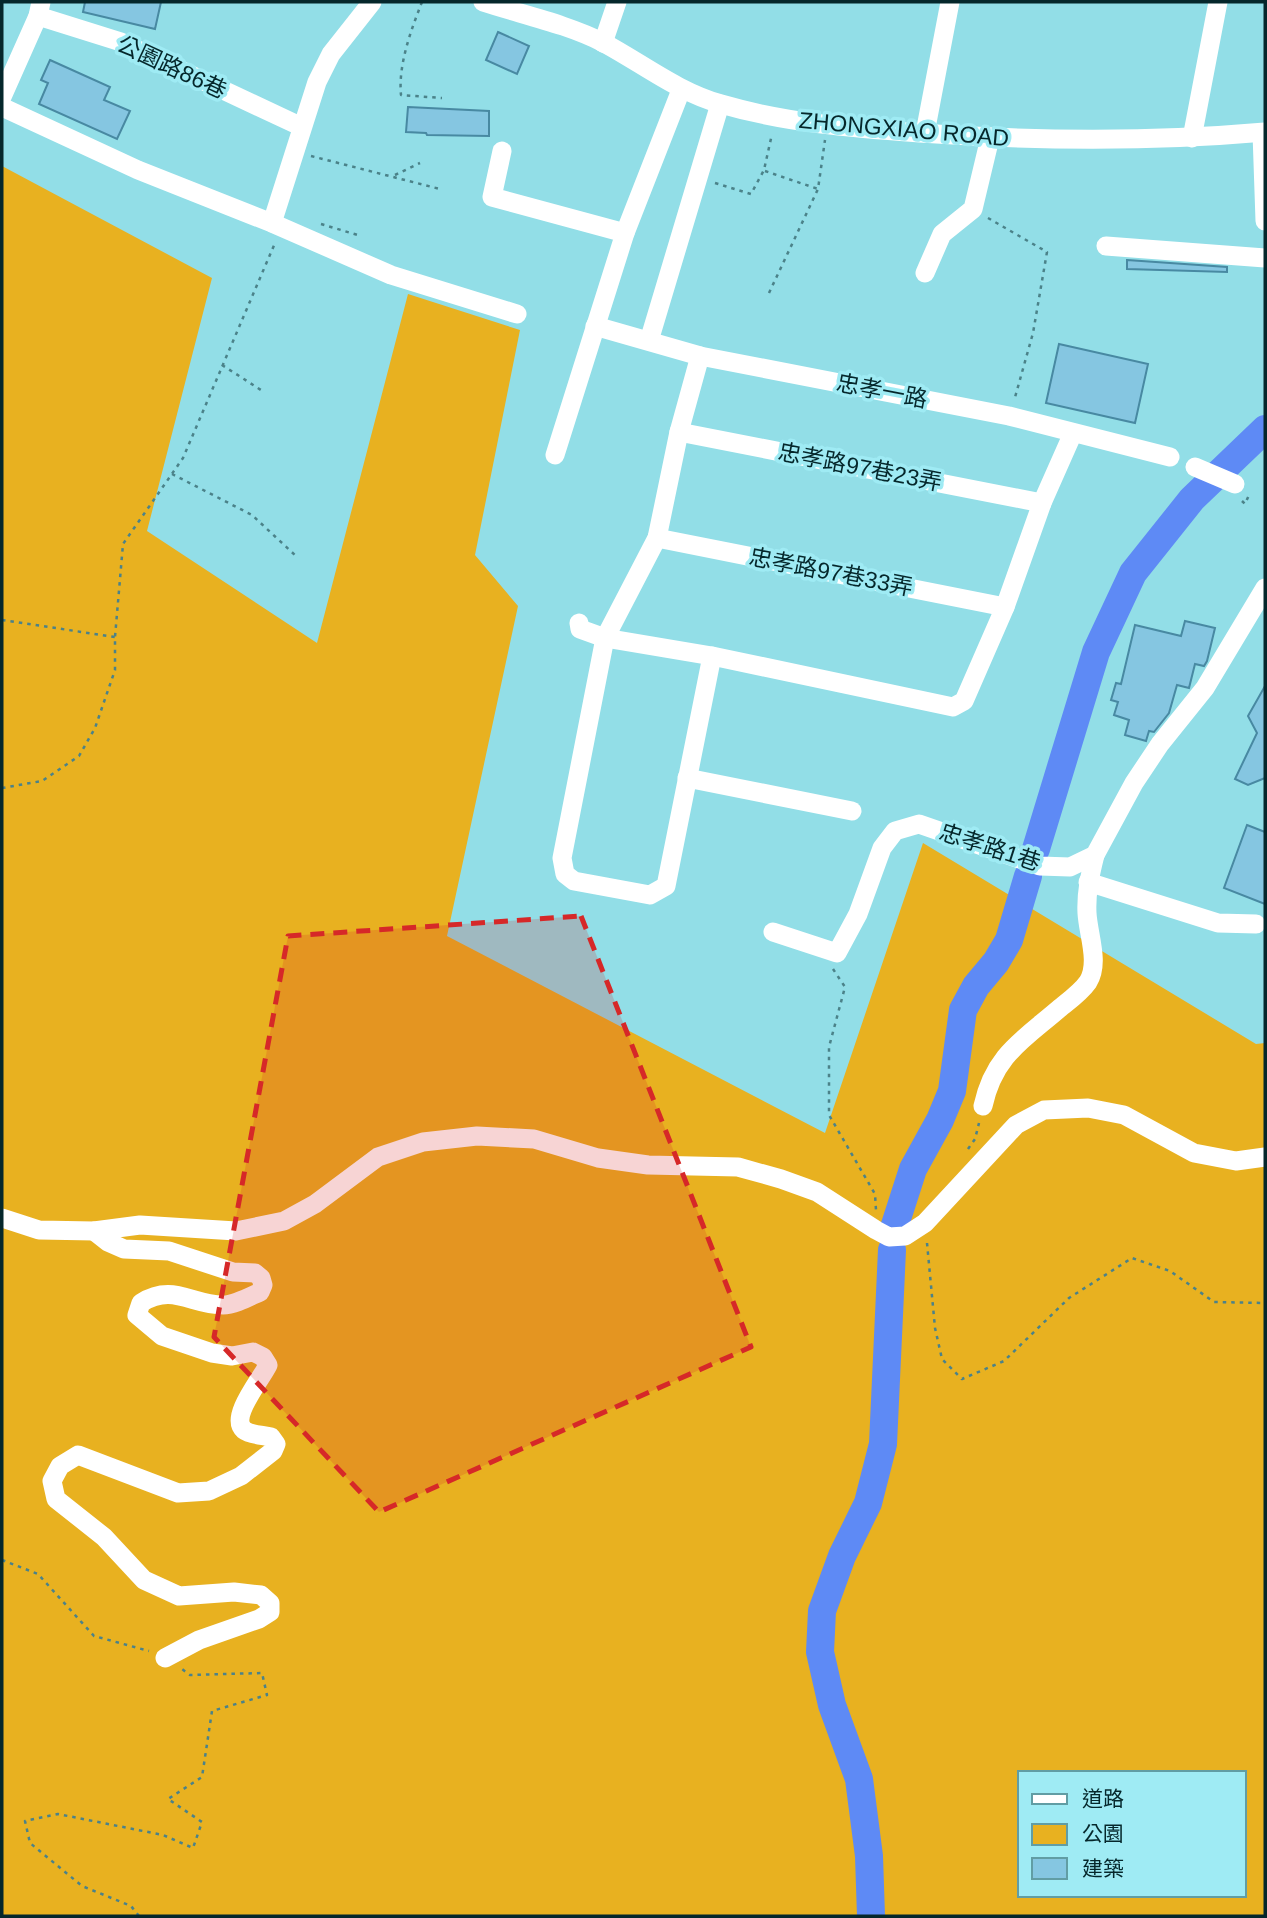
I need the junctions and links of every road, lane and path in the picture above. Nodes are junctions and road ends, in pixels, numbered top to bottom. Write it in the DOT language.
graph roads {
  1 [pos="372,2"];
  2 [pos="422,2"];
  3 [pos="483,2"];
  4 [pos="617,2"];
  5 [pos="950,2"];
  6 [pos="1218,2"];
  7 [pos="39,9"];
  8 [pos="603,43"];
  9 [pos="681,90"];
  10 [pos="2,97"];
  11 [pos="442,98"];
  12 [pos="720,104"];
  13 [pos="2,107"];
  14 [pos="775,117"];
  15 [pos="827,126"];
  16 [pos="302,127"];
  17 [pos="925,133"];
  18 [pos="1264,133"];
  19 [pos="990,138"];
  20 [pos="1192,138"];
  21 [pos="502,151"];
  22 [pos="295,152"];
  23 [pos="420,163"];
  24 [pos="764,170"];
  25 [pos="392,176"];
  26 [pos="697,177"];
  27 [pos="440,188"];
  28 [pos="818,189"];
  29 [pos="973,209"];
  30 [pos="1265,221"];
  31 [pos="272,223"];
  32 [pos="625,233"];
  33 [pos="1106,246"];
  34 [pos="1265,258"];
  35 [pos="925,273"];
  36 [pos="769,293"];
  37 [pos="517,314"];
  38 [pos="595,326"];
  39 [pos="649,341"];
  40 [pos="700,355"];
  41 [pos="222,365"];
  42 [pos="261,390"];
  43 [pos="1009,416"];
  44 [pos="679,432"];
  45 [pos="1073,433"];
  46 [pos="555,455"];
  47 [pos="1170,457"];
  48 [pos="1195,467"];
  49 [pos="172,474"];
  50 [pos="1235,484"];
  51 [pos="1042,503"];
  52 [pos="657,538"];
  53 [pos="296,556"];
  54 [pos="1265,588"];
  55 [pos="1005,607"];
  56 [pos="2,620"];
  57 [pos="579,623"];
  58 [pos="115,637"];
  59 [pos="605,638"];
  60 [pos="712,656"];
  61 [pos="687,778"];
  62 [pos="2,788"];
  63 [pos="852,811"];
  64 [pos="1095,855"];
  65 [pos="1088,882"];
  66 [pos="1256,924"];
  67 [pos="772,932"];
  68 [pos="837,953"];
  69 [pos="983,1106"];
  70 [pos="1265,1157"];
  71 [pos="875,1194"];
  72 [pos="2,1218"];
  73 [pos="925,1223"];
  74 [pos="94,1231"];
  75 [pos="1265,1303"];
  76 [pos="2,1560"];
  77 [pos="165,1658"];
  78 [pos="139,1916"];
  1 -- 16 [label="street"];
  2 -- 11 [label="path"];
  3 -- 8 [label="street, ZHONGXIAO ROAD"];
  4 -- 8 [label="street"];
  5 -- 17 [label="street"];
  6 -- 20 [label="street"];
  7 -- 10 [label="street"];
  7 -- 16 [label="street, 公園路86巷"];
  8 -- 9 [label="street, ZHONGXIAO ROAD"];
  9 -- 12 [label="street, ZHONGXIAO ROAD"];
  9 -- 32 [label="street"];
  12 -- 14 [label="street, ZHONGXIAO ROAD"];
  12 -- 26 [label="street"];
  13 -- 31 [label="street"];
  14 -- 15 [label="street, ZHONGXIAO ROAD"];
  14 -- 24 [label="path"];
  15 -- 17 [label="street, ZHONGXIAO ROAD"];
  15 -- 28 [label="path"];
  16 -- 22 [label="street"];
  17 -- 19 [label="street, ZHONGXIAO ROAD"];
  18 -- 20 [label="street, ZHONGXIAO ROAD"];
  18 -- 30 [label="street"];
  19 -- 20 [label="street, ZHONGXIAO ROAD"];
  19 -- 29 [label="street"];
  21 -- 32 [label="street"];
  22 -- 25 [label="path"];
  22 -- 31 [label="street"];
  23 -- 25 [label="path"];
  24 -- 26 [label="path"];
  24 -- 28 [label="path"];
  25 -- 27 [label="path"];
  26 -- 39 [label="street"];
  28 -- 36 [label="path"];
  29 -- 35 [label="street"];
  29 -- 43 [label="path"];
  31 -- 37 [label="street"];
  31 -- 41 [label="path"];
  32 -- 38 [label="street"];
  33 -- 34 [label="street"];
  38 -- 39 [label="street, 忠孝一路"];
  38 -- 46 [label="street"];
  39 -- 40 [label="street, 忠孝一路"];
  40 -- 43 [label="street, 忠孝一路"];
  40 -- 44 [label="street"];
  41 -- 42 [label="path"];
  41 -- 49 [label="path"];
  43 -- 45 [label="street, 忠孝一路"];
  44 -- 51 [label="street, 忠孝路97巷23弄"];
  44 -- 52 [label="street"];
  45 -- 47 [label="street, 忠孝一路"];
  45 -- 51 [label="street"];
  48 -- 50 [label="street"];
  49 -- 53 [label="path"];
  49 -- 58 [label="path"];
  51 -- 55 [label="street"];
  52 -- 55 [label="street, 忠孝路97巷33弄"];
  52 -- 59 [label="street"];
  54 -- 64 [label="street"];
  55 -- 60 [label="street"];
  56 -- 58 [label="path"];
  57 -- 59 [label="street"];
  58 -- 62 [label="path"];
  59 -- 60 [label="street"];
  59 -- 61 [label="street"];
  60 -- 61 [label="street"];
  61 -- 63 [label="street"];
  64 -- 65 [label="street"];
  64 -- 68 [label="street, 忠孝路1巷"];
  65 -- 66 [label="street"];
  65 -- 69 [label="street"];
  67 -- 68 [label="street"];
  68 -- 71 [label="path"];
  70 -- 73 [label="street"];
  72 -- 74 [label="street"];
  73 -- 74 [label="street"];
  73 -- 75 [label="path"];
  74 -- 77 [label="street"];
  76 -- 77 [label="path"];
  77 -- 78 [label="path"];
}
